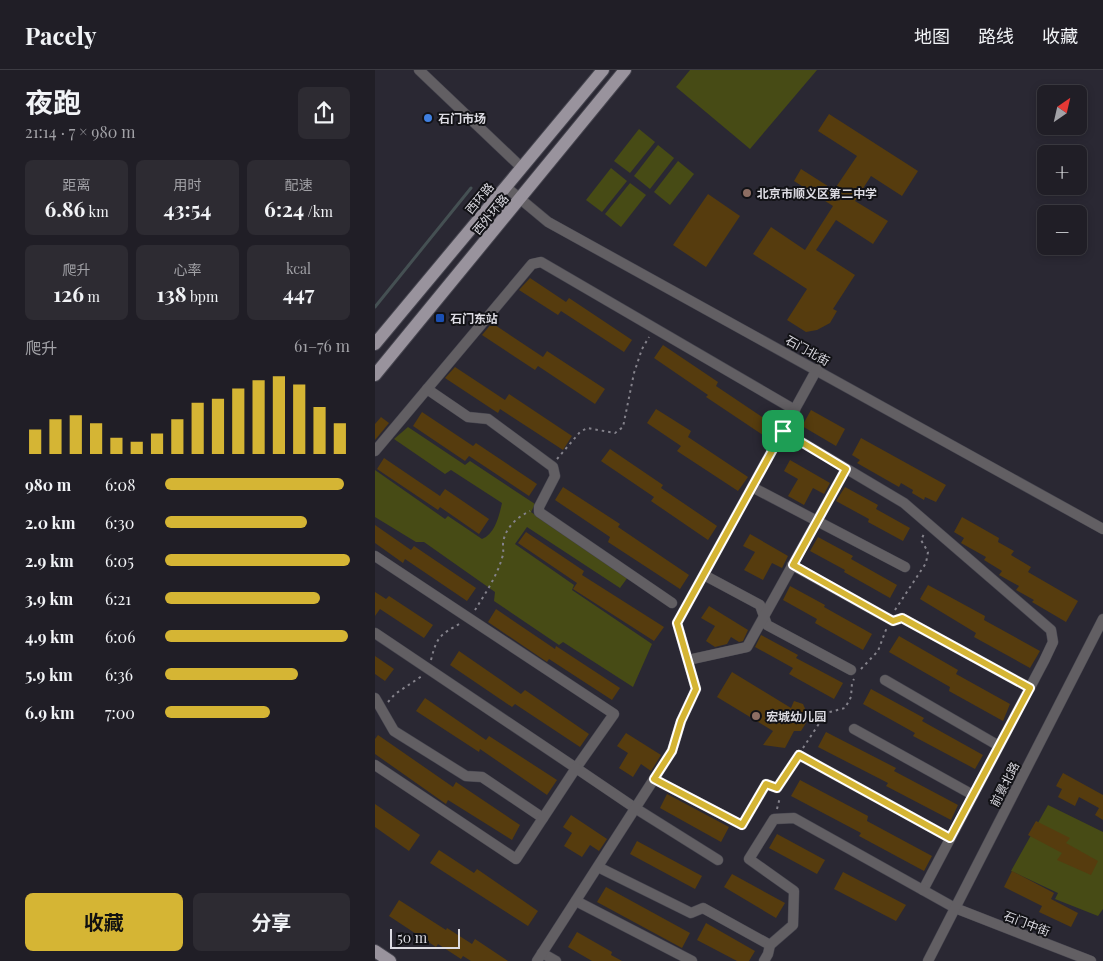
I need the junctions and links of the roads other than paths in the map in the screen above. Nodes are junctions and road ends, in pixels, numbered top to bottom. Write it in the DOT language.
graph roads {
  1 [pos="419,70"];
  2 [pos="603,70"];
  3 [pos="625,70"];
  4 [pos="522,168"];
  5 [pos="506,187"];
  6 [pos="520,200"];
  7 [pos="375,344"];
  8 [pos="817,369"];
  9 [pos="375,375"];
  10 [pos="427,390"];
  11 [pos="795,410"];
  12 [pos="783,431"];
  13 [pos="375,451"];
  14 [pos="846,469"];
  15 [pos="753,486"];
  16 [pos="817,521"];
  17 [pos="1103,529"];
  18 [pos="375,556"];
  19 [pos="793,565"];
  20 [pos="905,567"];
  21 [pos="704,575"];
  22 [pos="672,603"];
  23 [pos="764,616"];
  24 [pos="1103,619"];
  25 [pos="375,633"];
  26 [pos="688,660"];
  27 [pos="851,670"];
  28 [pos="885,680"];
  29 [pos="1030,688"];
  30 [pos="375,698"];
  31 [pos="854,729"];
  32 [pos="999,746"];
  33 [pos="375,766"];
  34 [pos="576,768"];
  35 [pos="654,779"];
  36 [pos="973,795"];
  37 [pos="635,808"];
  38 [pos="543,818"];
  39 [pos="950,838"];
  40 [pos="718,860"];
  41 [pos="598,867"];
  42 [pos="923,890"];
  43 [pos="576,901"];
  44 [pos="955,908"];
  45 [pos="771,945"];
  46 [pos="375,951"];
  47 [pos="539,957"];
  48 [pos="390,961"];
  49 [pos="556,961"];
  50 [pos="692,961"];
  51 [pos="764,961"];
  52 [pos="928,961"];
  53 [pos="1091,961"];
  1 -- 4 [label="street"];
  2 -- 4 [label="main road, 西环路"];
  3 -- 6 [label="main road, 西外环路"];
  4 -- 5 [label="main road, 西环路"];
  5 -- 6 [label="street, 石门北街"];
  5 -- 7 [label="main road, 西环路"];
  6 -- 8 [label="street, 石门北街"];
  6 -- 9 [label="main road, 西外环路"];
  8 -- 11 [label="street"];
  8 -- 17 [label="street, 石门北街"];
  10 -- 11 [label="street"];
  10 -- 13 [label="street"];
  10 -- 22 [label="street"];
  11 -- 12 [label="street"];
  12 -- 14 [label="street"];
  12 -- 15 [label="street"];
  14 -- 16 [label="street"];
  14 -- 29 [label="street"];
  15 -- 16 [label="street"];
  15 -- 21 [label="street"];
  16 -- 19 [label="street"];
  16 -- 20 [label="street"];
  18 -- 34 [label="street"];
  19 -- 23 [label="street"];
  19 -- 29 [label="street"];
  21 -- 23 [label="street"];
  21 -- 26 [label="street"];
  23 -- 26 [label="street"];
  23 -- 27 [label="street"];
  24 -- 44 [label="street, 前景北路"];
  25 -- 34 [label="street"];
  26 -- 35 [label="street"];
  28 -- 32 [label="street"];
  29 -- 32 [label="street"];
  30 -- 38 [label="street"];
  31 -- 36 [label="street"];
  32 -- 36 [label="street"];
  33 -- 38 [label="street"];
  34 -- 37 [label="street"];
  34 -- 38 [label="street"];
  35 -- 37 [label="street"];
  35 -- 39 [label="street"];
  36 -- 39 [label="street"];
  37 -- 40 [label="street"];
  37 -- 41 [label="street"];
  39 -- 42 [label="street"];
  41 -- 43 [label="street"];
  41 -- 45 [label="street"];
  42 -- 44 [label="street, 石门中街"];
  42 -- 45 [label="street, 石门中街"];
  43 -- 47 [label="street"];
  43 -- 50 [label="street"];
  44 -- 52 [label="street, 前景北路"];
  44 -- 53 [label="street, 石门中街"];
  45 -- 51 [label="street"];
  46 -- 48 [label="main road"];
  47 -- 49 [label="street"];
}
